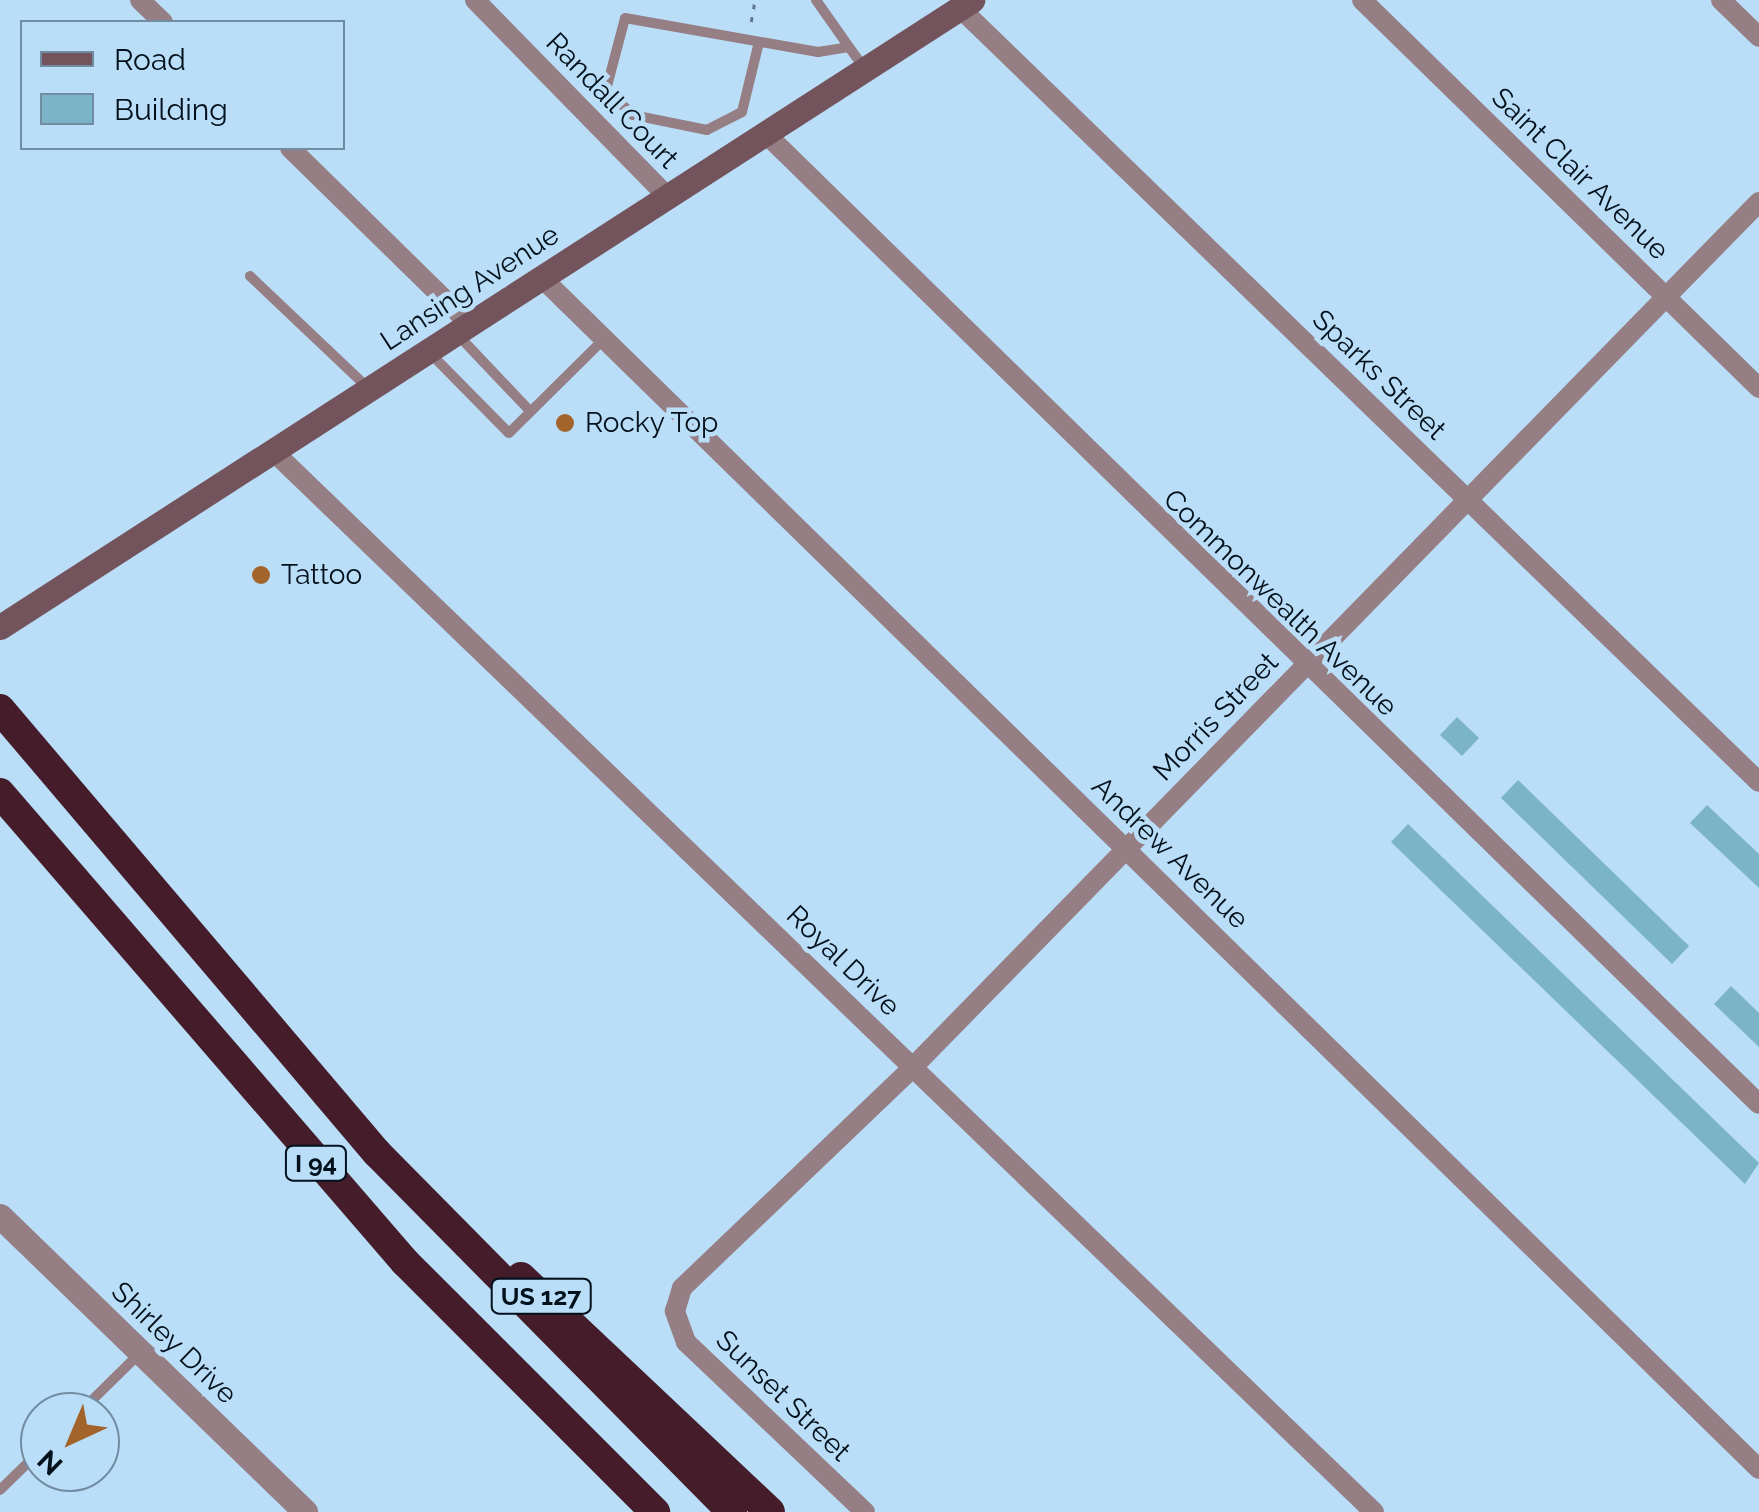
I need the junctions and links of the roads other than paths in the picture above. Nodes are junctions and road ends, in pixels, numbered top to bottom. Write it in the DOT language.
graph roads {
  1 [pos="140,0"];
  2 [pos="475,0"];
  3 [pos="816,0"];
  4 [pos="1362,0"];
  5 [pos="1721,0"];
  6 [pos="966,4"];
  7 [pos="161,20"];
  8 [pos="1759,37"];
  9 [pos="759,42"];
  10 [pos="848,47"];
  11 [pos="867,70"];
  12 [pos="714,127"];
  13 [pos="768,136"];
  14 [pos="292,150"];
  15 [pos="737,156"];
  16 [pos="668,197"];
  17 [pos="1759,202"];
  18 [pos="250,276"];
  19 [pos="542,278"];
  20 [pos="1666,296"];
  21 [pos="463,329"];
  22 [pos="604,339"];
  23 [pos="428,351"];
  24 [pos="1759,388"];
  25 [pos="368,389"];
  26 [pos="530,411"];
  27 [pos="273,451"];
  28 [pos="1467,499"];
  29 [pos="8,622"];
  30 [pos="1304,666"];
  31 [pos="0,709"];
  32 [pos="1759,782"];
  33 [pos="0,793"];
  34 [pos="1126,848"];
  35 [pos="913,1067"];
  36 [pos="312,1080"];
  37 [pos="1759,1104"];
  38 [pos="0,1216"];
  39 [pos="676,1311"];
  40 [pos="140,1352"];
  41 [pos="100,1392"];
  42 [pos="1759,1469"];
  43 [pos="20,1470"];
  44 [pos="0,1490"];
  45 [pos="306,1512"];
  46 [pos="654,1512"];
  47 [pos="732,1512"];
  48 [pos="770,1512"];
  49 [pos="864,1512"];
  50 [pos="1374,1512"];
  1 -- 7 [label="street"];
  2 -- 16 [label="street, Randall Court"];
  3 -- 10 [label="lane"];
  4 -- 20 [label="street, Saint Clair Avenue"];
  5 -- 8 [label="street"];
  6 -- 11 [label="main road, Lansing Avenue"];
  6 -- 28 [label="street, Sparks Street"];
  9 -- 10 [label="lane"];
  9 -- 12 [label="lane"];
  9 -- 12 [label="lane"];
  10 -- 11 [label="lane"];
  11 -- 13 [label="main road, Lansing Avenue"];
  12 -- 15 [label="lane"];
  13 -- 15 [label="main road, Lansing Avenue"];
  13 -- 30 [label="street, Commonwealth Avenue"];
  14 -- 21 [label="street"];
  15 -- 16 [label="main road, Lansing Avenue"];
  16 -- 19 [label="main road, Lansing Avenue"];
  17 -- 20 [label="street, Morris Street"];
  18 -- 25 [label="lane"];
  19 -- 21 [label="main road, Lansing Avenue"];
  19 -- 22 [label="street, Andrew Avenue"];
  20 -- 24 [label="street, Saint Clair Avenue"];
  20 -- 28 [label="street, Morris Street"];
  21 -- 23 [label="main road, Lansing Avenue"];
  21 -- 26 [label="lane"];
  22 -- 26 [label="lane"];
  22 -- 34 [label="street, Andrew Avenue"];
  23 -- 25 [label="main road, Lansing Avenue"];
  23 -- 26 [label="lane"];
  25 -- 27 [label="main road, Lansing Avenue"];
  27 -- 29 [label="main road, Lansing Avenue"];
  27 -- 35 [label="street, Royal Drive"];
  28 -- 30 [label="street, Morris Street"];
  28 -- 32 [label="street, Sparks Street"];
  30 -- 34 [label="street, Morris Street"];
  30 -- 37 [label="street, Commonwealth Avenue"];
  31 -- 36 [label="highway, I 94"];
  33 -- 46 [label="highway, I 94"];
  34 -- 35 [label="street, Morris Street"];
  34 -- 42 [label="street, Andrew Avenue"];
  35 -- 39 [label="street, Morris Street"];
  35 -- 50 [label="street, Royal Drive"];
  36 -- 47 [label="highway, I 94"];
  36 -- 48 [label="highway, US 127"];
  38 -- 40 [label="street, Shirley Drive"];
  39 -- 49 [label="street, Sunset Street"];
  40 -- 41 [label="lane"];
  40 -- 45 [label="street, Shirley Drive"];
  43 -- 44 [label="lane"];
}
